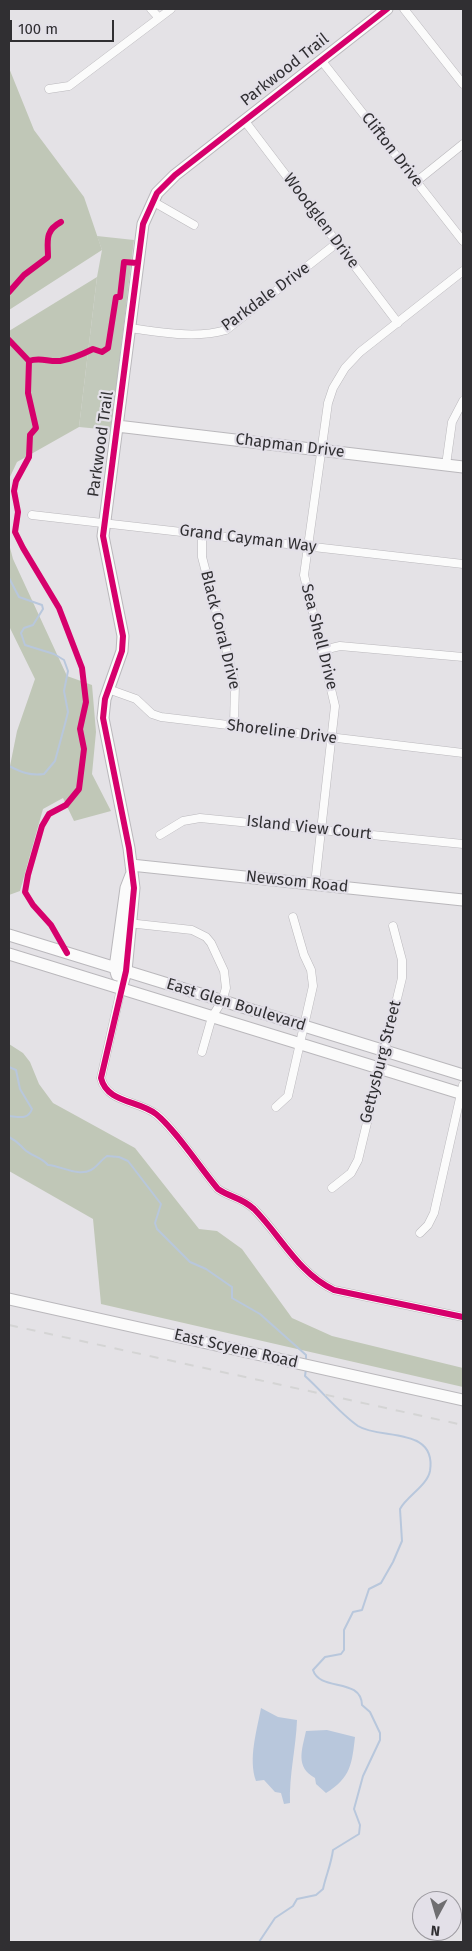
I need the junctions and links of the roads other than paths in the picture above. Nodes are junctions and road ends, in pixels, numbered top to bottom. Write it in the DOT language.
graph roads {
  1 [pos="152,9"];
  2 [pos="171,9"];
  3 [pos="386,9"];
  4 [pos="404,9"];
  5 [pos="159,18"];
  6 [pos="321,60"];
  7 [pos="463,84"];
  8 [pos="49,90"];
  9 [pos="244,120"];
  10 [pos="463,144"];
  11 [pos="417,181"];
  12 [pos="152,201"];
  13 [pos="194,224"];
  14 [pos="463,241"];
  15 [pos="337,243"];
  16 [pos="463,271"];
  17 [pos="398,322"];
  18 [pos="129,328"];
  19 [pos="463,401"];
  20 [pos="118,426"];
  21 [pos="320,450"];
  22 [pos="446,465"];
  23 [pos="463,467"];
  24 [pos="32,514"];
  25 [pos="104,523"];
  26 [pos="202,534"];
  27 [pos="307,546"];
  28 [pos="463,564"];
  29 [pos="323,650"];
  30 [pos="463,657"];
  31 [pos="108,689"];
  32 [pos="234,726"];
  33 [pos="332,738"];
  34 [pos="463,753"];
  35 [pos="322,829"];
  36 [pos="160,835"];
  37 [pos="463,844"];
  38 [pos="131,870"];
  39 [pos="315,884"];
  40 [pos="463,900"];
  41 [pos="293,917"];
  42 [pos="126,923"];
  43 [pos="394,926"];
  44 [pos="9,935"];
  45 [pos="9,954"];
  46 [pos="120,969"];
  47 [pos="121,989"];
  48 [pos="222,1001"];
  49 [pos="212,1017"];
  50 [pos="303,1026"];
  51 [pos="298,1043"];
  52 [pos="384,1051"];
  53 [pos="202,1052"];
  54 [pos="380,1068"];
  55 [pos="463,1075"];
  56 [pos="463,1091"];
  57 [pos="276,1107"];
  58 [pos="332,1188"];
  59 [pos="420,1233"];
  60 [pos="9,1299"];
  61 [pos="463,1317"];
  62 [pos="463,1400"];
  1 -- 5 [label="street"];
  2 -- 5 [label="street"];
  3 -- 6 [label="street, Parkwood Trail"];
  4 -- 7 [label="street"];
  5 -- 8 [label="street"];
  6 -- 9 [label="street, Parkwood Trail"];
  6 -- 11 [label="street, Clifton Drive"];
  9 -- 12 [label="street, Parkwood Trail"];
  9 -- 15 [label="street, Woodglen Drive"];
  10 -- 11 [label="street"];
  11 -- 14 [label="street, Clifton Drive"];
  12 -- 13 [label="street"];
  12 -- 18 [label="street, Parkwood Trail"];
  15 -- 17 [label="street, Woodglen Drive"];
  15 -- 18 [label="street, Parkdale Drive"];
  16 -- 17 [label="street, Sea Shell Drive"];
  17 -- 21 [label="street, Sea Shell Drive"];
  18 -- 20 [label="street, Parkwood Trail"];
  19 -- 22 [label="street"];
  20 -- 21 [label="street, Chapman Drive"];
  20 -- 25 [label="street, Parkwood Trail"];
  21 -- 22 [label="street, Chapman Drive"];
  21 -- 27 [label="street, Sea Shell Drive"];
  22 -- 23 [label="street, Chapman Drive"];
  24 -- 25 [label="street, Grand Cayman Way"];
  25 -- 26 [label="street, Grand Cayman Way"];
  25 -- 31 [label="street, Parkwood Trail"];
  26 -- 27 [label="street, Grand Cayman Way"];
  26 -- 32 [label="street, Black Coral Drive"];
  27 -- 28 [label="street, Grand Cayman Way"];
  27 -- 29 [label="street, Sea Shell Drive"];
  29 -- 30 [label="street"];
  29 -- 33 [label="street, Sea Shell Drive"];
  31 -- 32 [label="street, Shoreline Drive"];
  31 -- 38 [label="street, Parkwood Trail"];
  32 -- 33 [label="street, Shoreline Drive"];
  33 -- 34 [label="street, Shoreline Drive"];
  33 -- 35 [label="street, Sea Shell Drive"];
  35 -- 36 [label="street, Island View Court"];
  35 -- 37 [label="street, Island View Court"];
  35 -- 39 [label="street, Sea Shell Drive"];
  38 -- 39 [label="street, Newsom Road"];
  38 -- 42 [label="street, Parkwood Trail"];
  39 -- 40 [label="street, Newsom Road"];
  41 -- 50 [label="street"];
  42 -- 46 [label="street, Parkwood Trail"];
  42 -- 48 [label="street"];
  43 -- 52 [label="street, Gettysburg Street"];
  44 -- 46 [label="street, East Glen Boulevard"];
  45 -- 47 [label="street, East Glen Boulevard"];
  46 -- 47 [label="street, Parkwood Trail"];
  46 -- 48 [label="street, East Glen Boulevard"];
  47 -- 49 [label="street, East Glen Boulevard"];
  47 -- 61 [label="street"];
  48 -- 49 [label="street"];
  48 -- 50 [label="street, East Glen Boulevard"];
  49 -- 51 [label="street, East Glen Boulevard"];
  49 -- 53 [label="street"];
  50 -- 51 [label="street"];
  50 -- 52 [label="street, East Glen Boulevard"];
  51 -- 54 [label="street, East Glen Boulevard"];
  51 -- 57 [label="street"];
  52 -- 54 [label="street, Gettysburg Street"];
  52 -- 55 [label="street, East Glen Boulevard"];
  54 -- 56 [label="street, East Glen Boulevard"];
  54 -- 58 [label="street, Gettysburg Street"];
  56 -- 59 [label="street"];
  60 -- 62 [label="street, East Scyene Road"];
}
